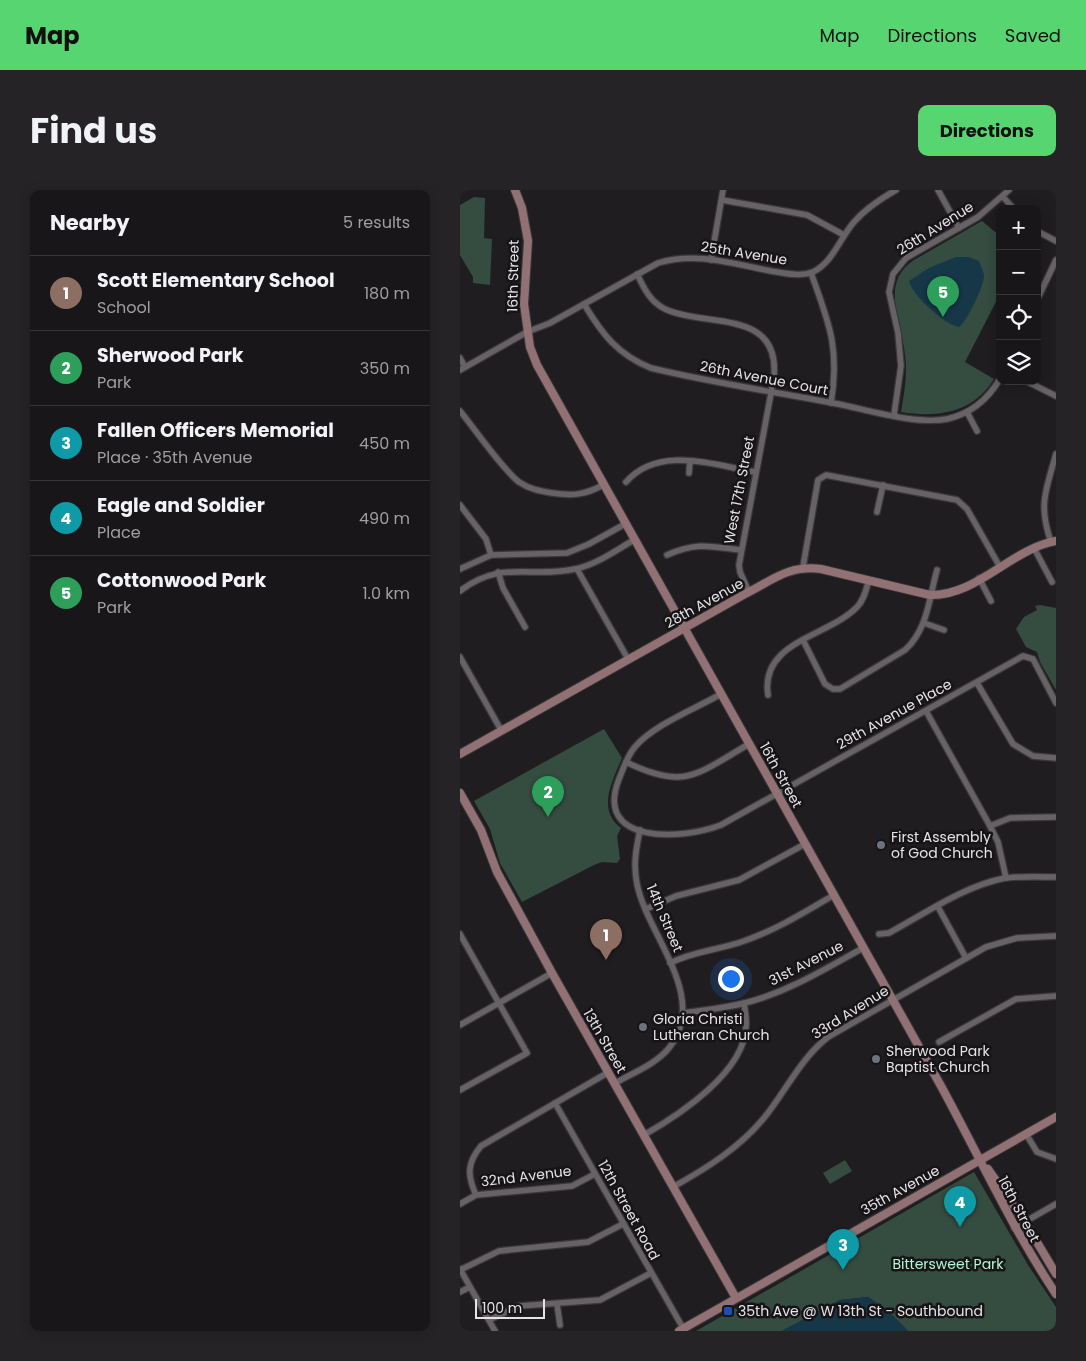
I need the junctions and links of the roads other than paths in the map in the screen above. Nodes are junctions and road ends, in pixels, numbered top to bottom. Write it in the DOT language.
graph roads {
  1 [pos="515,190"];
  2 [pos="723,190"];
  3 [pos="896,190"];
  4 [pos="938,190"];
  5 [pos="1009,190"];
  6 [pos="1003,197"];
  7 [pos="722,200"];
  8 [pos="1010,205"];
  9 [pos="960,228"];
  10 [pos="1041,234"];
  11 [pos="844,235"];
  12 [pos="1056,241"];
  13 [pos="711,260"];
  14 [pos="1056,260"];
  15 [pos="811,272"];
  16 [pos="636,274"];
  17 [pos="1039,295"];
  18 [pos="584,304"];
  19 [pos="527,332"];
  20 [pos="460,358"];
  21 [pos="462,368"];
  22 [pos="996,384"];
  23 [pos="1034,385"];
  24 [pos="771,392"];
  25 [pos="1056,396"];
  26 [pos="831,403"];
  27 [pos="460,411"];
  28 [pos="967,412"];
  29 [pos="894,414"];
  30 [pos="977,431"];
  31 [pos="1056,454"];
  32 [pos="690,461"];
  33 [pos="755,472"];
  34 [pos="689,473"];
  35 [pos="626,482"];
  36 [pos="603,484"];
  37 [pos="883,485"];
  38 [pos="460,505"];
  39 [pos="877,512"];
  40 [pos="625,524"];
  41 [pos="634,540"];
  42 [pos="1053,542"];
  43 [pos="1034,548"];
  44 [pos="741,550"];
  45 [pos="491,555"];
  46 [pos="667,555"];
  47 [pos="803,567"];
  48 [pos="1000,567"];
  49 [pos="460,569"];
  50 [pos="577,569"];
  51 [pos="937,570"];
  52 [pos="498,572"];
  53 [pos="979,578"];
  54 [pos="869,580"];
  55 [pos="1052,582"];
  56 [pos="460,591"];
  57 [pos="749,592"];
  58 [pos="930,595"];
  59 [pos="991,601"];
  60 [pos="924,623"];
  61 [pos="525,627"];
  62 [pos="684,628"];
  63 [pos="944,630"];
  64 [pos="803,640"];
  65 [pos="460,658"];
  66 [pos="628,659"];
  67 [pos="977,683"];
  68 [pos="721,694"];
  69 [pos="768,695"];
  70 [pos="1056,703"];
  71 [pos="926,711"];
  72 [pos="501,730"];
  73 [pos="749,744"];
  74 [pos="460,754"];
  75 [pos="1056,758"];
  76 [pos="626,762"];
  77 [pos="460,792"];
  78 [pos="777,794"];
  79 [pos="1056,817"];
  80 [pos="990,826"];
  81 [pos="640,830"];
  82 [pos="805,844"];
  83 [pos="1056,877"];
  84 [pos="1006,878"];
  85 [pos="834,895"];
  86 [pos="938,906"];
  87 [pos="646,909"];
  88 [pos="460,934"];
  89 [pos="879,934"];
  90 [pos="1056,936"];
  91 [pos="863,948"];
  92 [pos="966,958"];
  93 [pos="670,963"];
  94 [pos="552,973"];
  95 [pos="1056,996"];
  96 [pos="892,1000"];
  97 [pos="499,1003"];
  98 [pos="744,1003"];
  99 [pos="684,1013"];
  100 [pos="460,1025"];
  101 [pos="939,1042"];
  102 [pos="609,1072"];
  103 [pos="615,1083"];
  104 [pos="460,1090"];
  105 [pos="555,1102"];
  106 [pos="1056,1118"];
  107 [pos="1026,1134"];
  108 [pos="644,1135"];
  109 [pos="1056,1159"];
  110 [pos="980,1160"];
  111 [pos="595,1174"];
  112 [pos="673,1187"];
  113 [pos="476,1195"];
  114 [pos="460,1204"];
  115 [pos="1056,1204"];
  116 [pos="1025,1222"];
  117 [pos="623,1224"];
  118 [pos="1014,1228"];
  119 [pos="460,1270"];
  120 [pos="651,1274"];
  121 [pos="1056,1274"];
  122 [pos="470,1287"];
  123 [pos="460,1292"];
  124 [pos="1056,1294"];
  125 [pos="736,1298"];
  126 [pos="557,1304"];
  127 [pos="488,1320"];
  128 [pos="560,1325"];
  129 [pos="681,1330"];
  130 [pos="495,1331"];
  1 -- 19 [label="main road, 16th Street"];
  2 -- 7 [label="street"];
  3 -- 11 [label="street"];
  4 -- 9 [label="street"];
  5 -- 6 [label="street, 26th Avenue"];
  6 -- 8 [label="street"];
  6 -- 9 [label="street, 26th Avenue"];
  7 -- 11 [label="street"];
  7 -- 13 [label="street"];
  9 -- 29 [label="street, 26th Avenue"];
  10 -- 12 [label="street"];
  11 -- 15 [label="street"];
  13 -- 15 [label="street, 25th Avenue"];
  13 -- 16 [label="street, 25th Avenue"];
  14 -- 17 [label="street"];
  15 -- 26 [label="street"];
  16 -- 18 [label="street, 25th Avenue"];
  16 -- 24 [label="street, West 17th Street"];
  18 -- 19 [label="street, 25th Avenue"];
  18 -- 24 [label="street, 26th Avenue Court"];
  19 -- 21 [label="street, 25th Avenue"];
  19 -- 36 [label="main road, 16th Street"];
  20 -- 21 [label="street"];
  22 -- 28 [label="street, 26th Avenue Court"];
  23 -- 25 [label="street"];
  24 -- 26 [label="street, 26th Avenue Court"];
  24 -- 33 [label="street, West 17th Street"];
  26 -- 29 [label="street, 26th Avenue Court"];
  27 -- 36 [label="street"];
  28 -- 29 [label="street, 26th Avenue Court"];
  28 -- 30 [label="street"];
  31 -- 42 [label="street"];
  32 -- 33 [label="street"];
  32 -- 34 [label="street"];
  32 -- 35 [label="street"];
  33 -- 44 [label="street, West 17th Street"];
  36 -- 40 [label="main road, 16th Street"];
  37 -- 39 [label="street"];
  37 -- 47 [label="street"];
  37 -- 48 [label="street"];
  38 -- 45 [label="street"];
  40 -- 41 [label="main road, 16th Street"];
  40 -- 45 [label="street"];
  41 -- 50 [label="street"];
  41 -- 62 [label="main road, 16th Street"];
  42 -- 43 [label="main road"];
  43 -- 48 [label="main road"];
  43 -- 55 [label="street"];
  44 -- 46 [label="street"];
  44 -- 57 [label="street, West 17th Street"];
  45 -- 49 [label="street"];
  47 -- 54 [label="main road"];
  47 -- 57 [label="main road, 28th Avenue"];
  48 -- 53 [label="main road"];
  50 -- 52 [label="street"];
  50 -- 66 [label="street"];
  51 -- 58 [label="street"];
  52 -- 56 [label="street"];
  52 -- 61 [label="street"];
  53 -- 58 [label="main road"];
  53 -- 59 [label="street"];
  54 -- 58 [label="main road"];
  54 -- 64 [label="street"];
  57 -- 62 [label="main road, 28th Avenue"];
  58 -- 60 [label="street"];
  60 -- 63 [label="street"];
  60 -- 64 [label="street"];
  62 -- 66 [label="main road, 28th Avenue"];
  62 -- 68 [label="main road, 16th Street"];
  64 -- 69 [label="street"];
  65 -- 72 [label="street"];
  66 -- 72 [label="main road, 28th Avenue"];
  67 -- 70 [label="street, 29th Avenue Place"];
  67 -- 71 [label="street, 29th Avenue Place"];
  67 -- 75 [label="street"];
  68 -- 73 [label="main road, 16th Street"];
  68 -- 76 [label="street, 29th Avenue Place"];
  71 -- 78 [label="street, 29th Avenue Place"];
  71 -- 80 [label="street"];
  72 -- 74 [label="main road, 28th Avenue"];
  73 -- 76 [label="street"];
  73 -- 78 [label="main road, 16th Street"];
  76 -- 81 [label="street, 29th Avenue Place"];
  77 -- 94 [label="main road, 13th Street"];
  78 -- 81 [label="street, 29th Avenue Place"];
  78 -- 82 [label="main road, 16th Street"];
  79 -- 80 [label="street"];
  80 -- 84 [label="street"];
  81 -- 87 [label="street, 14th Street"];
  82 -- 85 [label="main road, 16th Street"];
  82 -- 87 [label="street"];
  83 -- 84 [label="street"];
  84 -- 86 [label="street"];
  85 -- 91 [label="main road, 16th Street"];
  85 -- 93 [label="street"];
  86 -- 89 [label="street"];
  86 -- 92 [label="street"];
  87 -- 93 [label="street, 14th Street"];
  88 -- 97 [label="street"];
  90 -- 92 [label="street, 33rd Avenue"];
  91 -- 96 [label="main road, 16th Street"];
  91 -- 98 [label="street, 31st Avenue"];
  92 -- 96 [label="street, 33rd Avenue"];
  93 -- 99 [label="street, 14th Street"];
  94 -- 97 [label="street"];
  94 -- 102 [label="main road, 13th Street"];
  95 -- 101 [label="street"];
  96 -- 110 [label="main road, 16th Street"];
  96 -- 112 [label="street, 33rd Avenue"];
  97 -- 100 [label="street"];
  97 -- 104 [label="street"];
  98 -- 99 [label="street, 31st Avenue"];
  98 -- 108 [label="street"];
  99 -- 103 [label="street"];
  102 -- 103 [label="main road, 13th Street"];
  102 -- 105 [label="street"];
  103 -- 108 [label="main road, 13th Street"];
  105 -- 111 [label="street, 12th Street Road"];
  105 -- 113 [label="street"];
  106 -- 107 [label="main road, 35th Avenue"];
  107 -- 109 [label="street"];
  107 -- 110 [label="main road, 35th Avenue"];
  108 -- 112 [label="main road, 13th Street"];
  110 -- 116 [label="main road, 16th Street"];
  110 -- 118 [label="main road, 16th Street"];
  110 -- 125 [label="main road, 35th Avenue"];
  111 -- 113 [label="street, 32nd Avenue"];
  111 -- 117 [label="street, 12th Street Road"];
  112 -- 125 [label="main road, 13th Street"];
  113 -- 114 [label="street, 32nd Avenue"];
  115 -- 116 [label="street"];
  116 -- 118 [label="street"];
  116 -- 121 [label="main road, 16th Street"];
  117 -- 119 [label="street"];
  117 -- 120 [label="street, 12th Street Road"];
  118 -- 124 [label="main road, 16th Street"];
  119 -- 122 [label="street"];
  120 -- 126 [label="street"];
  120 -- 129 [label="street, 12th Street Road"];
  122 -- 123 [label="street"];
  122 -- 127 [label="street"];
  125 -- 129 [label="main road, 35th Avenue"];
  126 -- 127 [label="street"];
  126 -- 128 [label="street"];
  127 -- 130 [label="street"];
}
